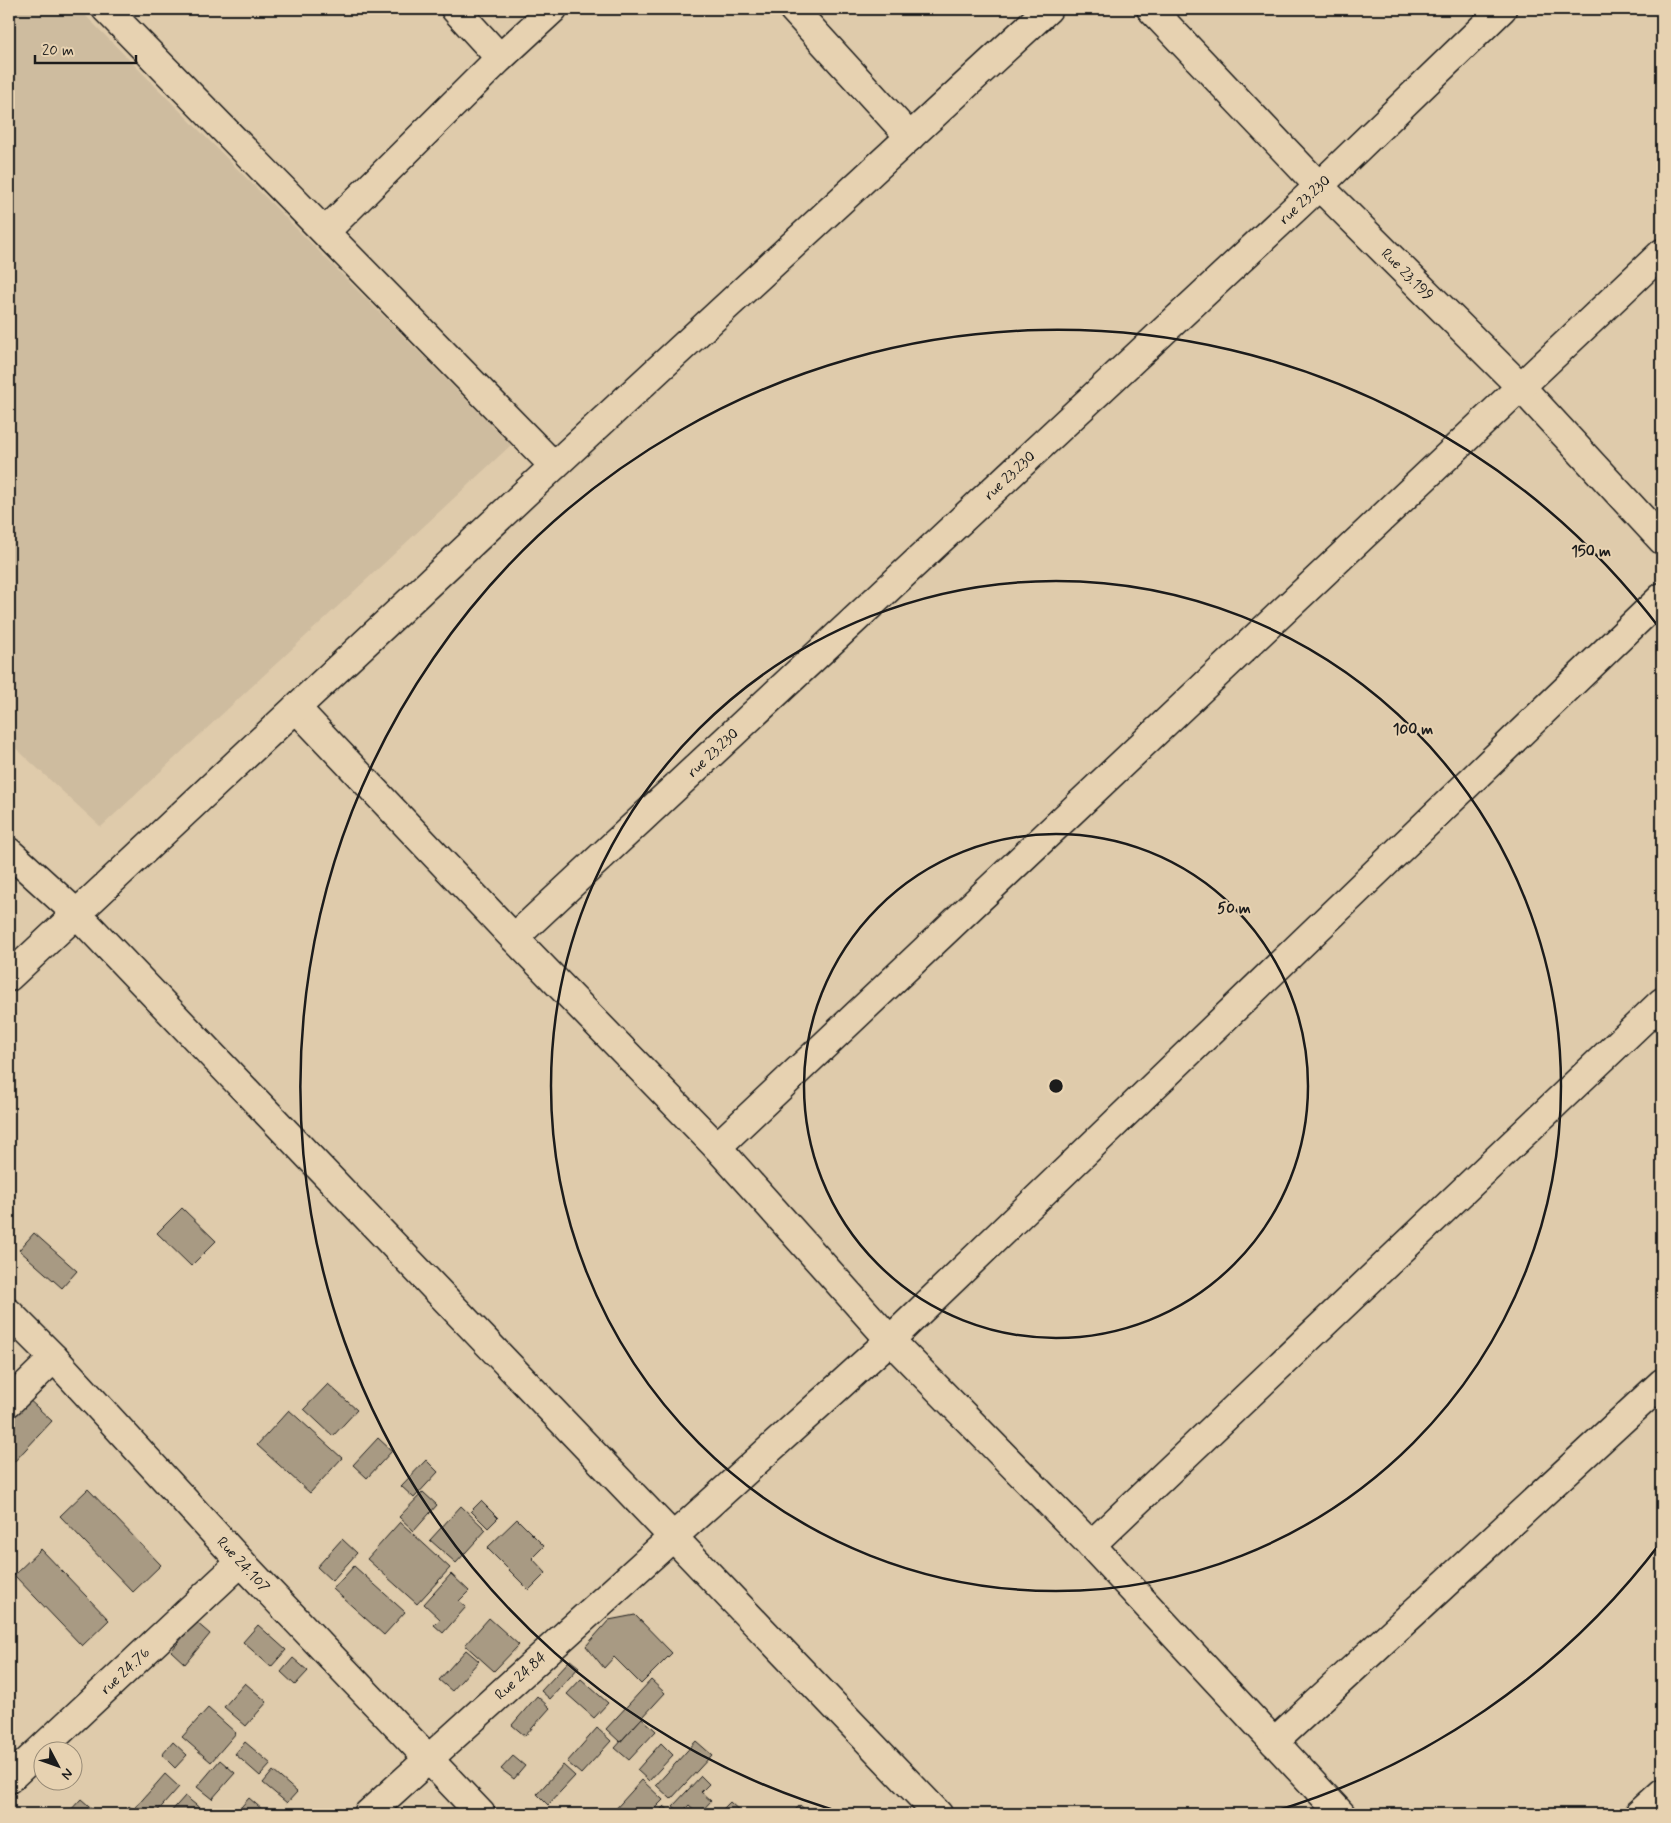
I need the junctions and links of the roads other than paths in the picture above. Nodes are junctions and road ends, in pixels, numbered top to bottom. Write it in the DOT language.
graph roads {
  1 [pos="106,9"];
  2 [pos="455,9"];
  3 [pos="553,9"];
  4 [pos="794,9"];
  5 [pos="1048,9"];
  6 [pos="1151,9"];
  7 [pos="1502,9"];
  8 [pos="500,58"];
  9 [pos="910,137"];
  10 [pos="1319,186"];
  11 [pos="326,231"];
  12 [pos="1662,253"];
  13 [pos="1520,386"];
  14 [pos="554,466"];
  15 [pos="1662,540"];
  16 [pos="1662,597"];
  17 [pos="296,708"];
  18 [pos="9,852"];
  19 [pos="77,914"];
  20 [pos="514,938"];
  21 [pos="9,977"];
  22 [pos="1662,1002"];
  23 [pos="718,1147"];
  24 [pos="9,1313"];
  25 [pos="890,1340"];
  26 [pos="54,1358"];
  27 [pos="1662,1383"];
  28 [pos="9,1402"];
  29 [pos="674,1537"];
  30 [pos="1091,1545"];
  31 [pos="240,1562"];
  32 [pos="1274,1742"];
  33 [pos="428,1758"];
  34 [pos="9,1779"];
  35 [pos="1662,1793"];
  36 [pos="368,1814"];
  37 [pos="480,1814"];
  38 [pos="938,1814"];
  39 [pos="1341,1814"];
  40 [pos="1639,1814"];
  1 -- 11 [label="street"];
  2 -- 8 [label="street"];
  3 -- 8 [label="street"];
  4 -- 9 [label="street"];
  5 -- 9 [label="street"];
  6 -- 10 [label="street, Rue 23.199"];
  7 -- 10 [label="street, rue 23.230"];
  8 -- 11 [label="street"];
  9 -- 14 [label="street"];
  10 -- 13 [label="street, Rue 23.199"];
  10 -- 20 [label="street, rue 23.230"];
  11 -- 14 [label="street"];
  12 -- 13 [label="street"];
  13 -- 15 [label="street, Rue 23.199"];
  13 -- 23 [label="street"];
  14 -- 17 [label="street"];
  16 -- 25 [label="street, Rue 24.84"];
  17 -- 19 [label="street"];
  17 -- 20 [label="street"];
  18 -- 19 [label="street"];
  19 -- 21 [label="street"];
  19 -- 29 [label="street"];
  20 -- 23 [label="street"];
  22 -- 30 [label="street"];
  23 -- 25 [label="street"];
  24 -- 26 [label="street, Rue 24.107"];
  25 -- 29 [label="street, Rue 24.84"];
  25 -- 30 [label="street"];
  26 -- 28 [label="street"];
  26 -- 31 [label="street, Rue 24.107"];
  27 -- 32 [label="street"];
  29 -- 33 [label="street, Rue 24.84"];
  29 -- 38 [label="street"];
  30 -- 32 [label="street"];
  31 -- 33 [label="street, Rue 24.107"];
  31 -- 34 [label="street, rue 24.76"];
  32 -- 39 [label="street"];
  33 -- 36 [label="street, Rue 24.84"];
  33 -- 37 [label="street, Rue 24.107"];
  35 -- 40 [label="street"];
}
